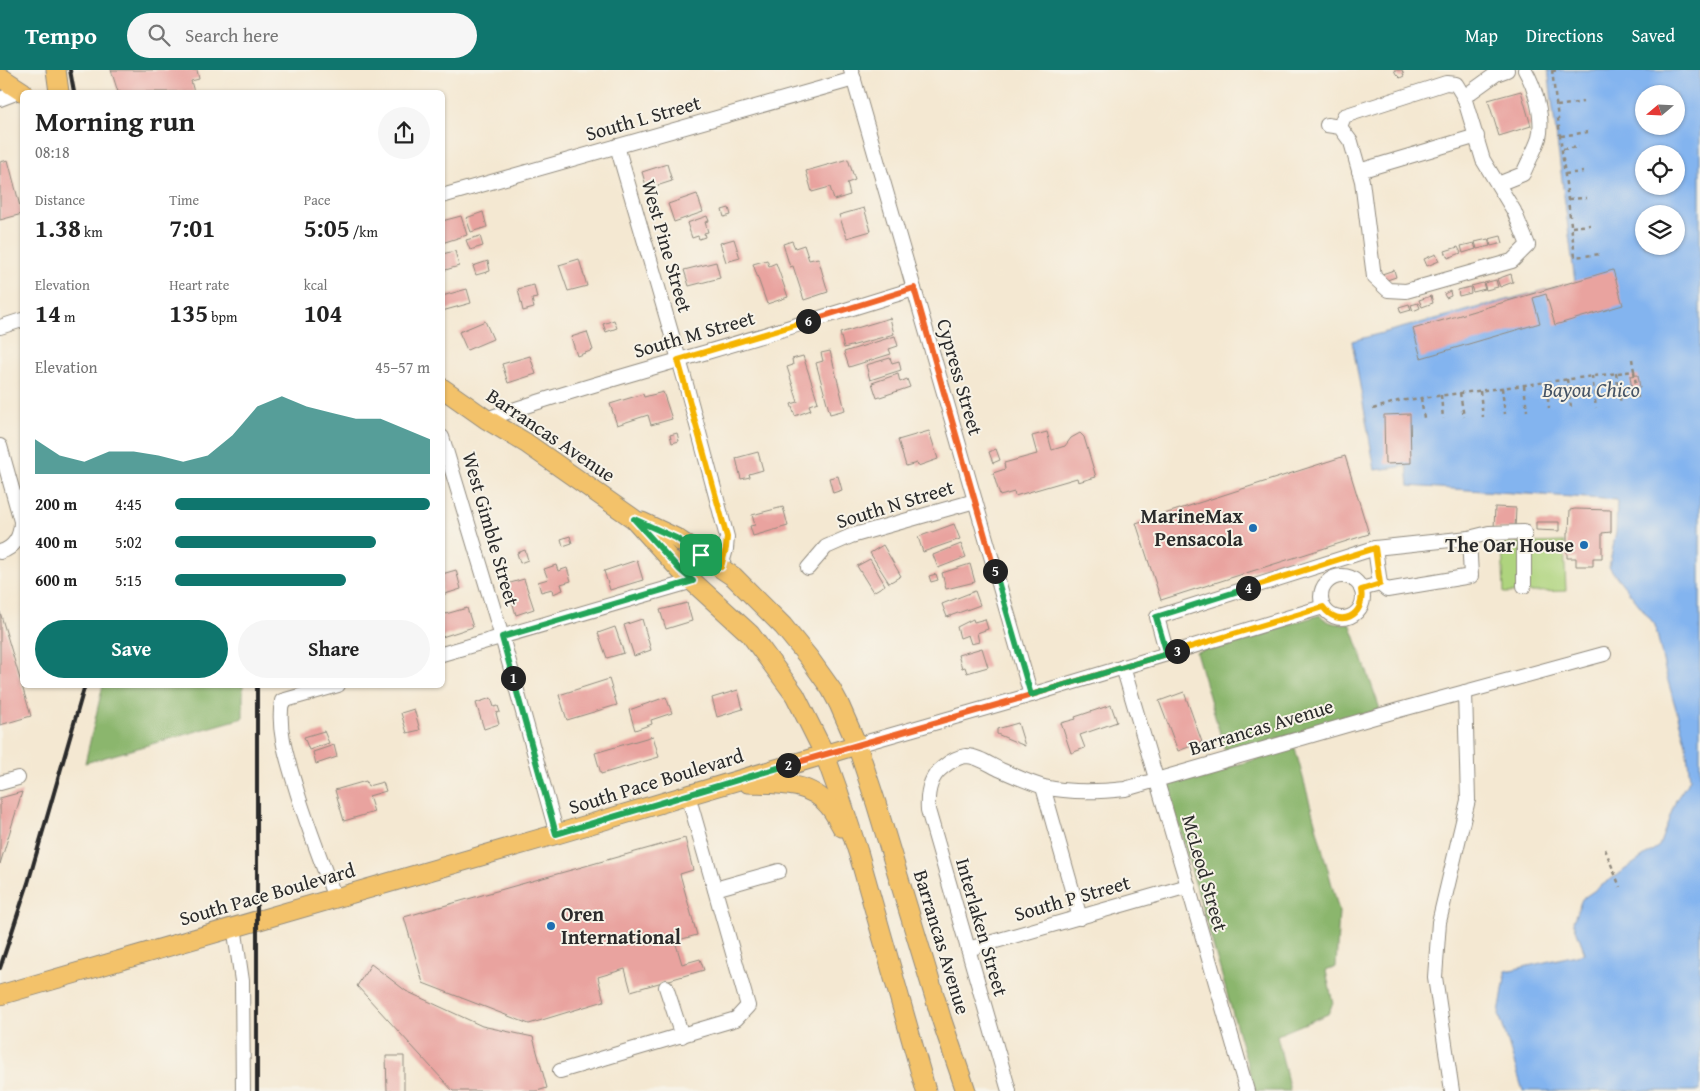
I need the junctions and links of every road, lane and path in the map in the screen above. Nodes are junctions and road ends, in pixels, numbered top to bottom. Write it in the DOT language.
graph roads {
  1 [pos="56,70"];
  2 [pos="60,70"];
  3 [pos="1507,70"];
  4 [pos="1524,70"];
  5 [pos="1552,70"];
  6 [pos="1560,70"];
  7 [pos="852,74"];
  8 [pos="0,78"];
  9 [pos="59,90"];
  10 [pos="67,90"];
  11 [pos="20,91"];
  12 [pos="20,93"];
  13 [pos="1464,97"];
  14 [pos="0,99"];
  15 [pos="1583,102"];
  16 [pos="1557,106"];
  17 [pos="1588,132"];
  18 [pos="1477,136"];
  19 [pos="1561,136"];
  20 [pos="617,146"];
  21 [pos="1579,147"];
  22 [pos="1562,149"];
  23 [pos="1359,171"];
  24 [pos="1583,172"];
  25 [pos="1565,174"];
  26 [pos="1498,184"];
  27 [pos="445,195"];
  28 [pos="1587,198"];
  29 [pos="1569,200"];
  30 [pos="1590,225"];
  31 [pos="1572,227"];
  32 [pos="1601,254"];
  33 [pos="914,288"];
  34 [pos="20,321"];
  35 [pos="0,327"];
  36 [pos="1632,359"];
  37 [pos="678,360"];
  38 [pos="1634,370"];
  39 [pos="1616,373"];
  40 [pos="1592,376"];
  41 [pos="1567,379"];
  42 [pos="1546,382"];
  43 [pos="1524,385"];
  44 [pos="1502,388"];
  45 [pos="445,390"];
  46 [pos="1480,390"];
  47 [pos="1460,393"];
  48 [pos="1441,396"];
  49 [pos="1421,398"];
  50 [pos="1638,398"];
  51 [pos="1621,404"];
  52 [pos="1572,407"];
  53 [pos="1549,408"];
  54 [pos="1596,408"];
  55 [pos="1373,409"];
  56 [pos="1527,411"];
  57 [pos="1505,414"];
  58 [pos="1464,417"];
  59 [pos="1483,417"];
  60 [pos="1424,418"];
  61 [pos="486,419"];
  62 [pos="1443,419"];
  63 [pos="0,446"];
  64 [pos="445,448"];
  65 [pos="975,501"];
  66 [pos="20,516"];
  67 [pos="634,519"];
  68 [pos="20,530"];
  69 [pos="1469,538"];
  70 [pos="1375,548"];
  71 [pos="0,552"];
  72 [pos="721,567"];
  73 [pos="808,568"];
  74 [pos="693,581"];
  75 [pos="1380,584"];
  76 [pos="1524,586"];
  77 [pos="1361,590"];
  78 [pos="1323,607"];
  79 [pos="502,637"];
  80 [pos="445,653"];
  81 [pos="1167,654"];
  82 [pos="1604,654"];
  83 [pos="1123,668"];
  84 [pos="328,688"];
  85 [pos="1465,692"];
  86 [pos="1031,695"];
  87 [pos="856,745"];
  88 [pos="825,754"];
  89 [pos="936,774"];
  90 [pos="18,778"];
  91 [pos="1157,781"];
  92 [pos="0,783"];
  93 [pos="729,783"];
  94 [pos="1043,787"];
  95 [pos="688,795"];
  96 [pos="556,834"];
  97 [pos="1605,849"];
  98 [pos="859,855"];
  99 [pos="779,871"];
  100 [pos="1188,886"];
  101 [pos="1620,887"];
  102 [pos="714,889"];
  103 [pos="335,898"];
  104 [pos="1080,918"];
  105 [pos="234,926"];
  106 [pos="968,949"];
  107 [pos="666,987"];
  108 [pos="0,995"];
  109 [pos="682,1036"];
  110 [pos="560,1071"];
  111 [pos="243,1091"];
  112 [pos="926,1091"];
  113 [pos="966,1091"];
  114 [pos="1009,1091"];
  115 [pos="1246,1091"];
  116 [pos="1452,1091"];
  1 -- 9 [label="main road"];
  2 -- 10 [label="street"];
  3 -- 13 [label="street"];
  4 -- 26 [label="street"];
  5 -- 6 [label="path"];
  5 -- 16 [label="path"];
  7 -- 20 [label="street, South L Street"];
  7 -- 33 [label="street, Cypress Street"];
  8 -- 11 [label="main road"];
  12 -- 14 [label="street"];
  13 -- 18 [label="street"];
  13 -- 23 [label="street"];
  15 -- 16 [label="path"];
  16 -- 19 [label="path"];
  17 -- 19 [label="path"];
  18 -- 23 [label="street"];
  18 -- 26 [label="street"];
  19 -- 22 [label="path"];
  20 -- 27 [label="street, South L Street"];
  20 -- 37 [label="street, West Pine Street"];
  21 -- 22 [label="path"];
  22 -- 25 [label="path"];
  23 -- 26 [label="street"];
  24 -- 25 [label="path"];
  25 -- 29 [label="path"];
  28 -- 29 [label="path"];
  29 -- 31 [label="path"];
  30 -- 31 [label="path"];
  31 -- 32 [label="path"];
  33 -- 37 [label="street, South M Street"];
  33 -- 65 [label="street, Cypress Street"];
  34 -- 35 [label="street"];
  36 -- 38 [label="path"];
  37 -- 61 [label="street, South M Street"];
  37 -- 72 [label="street, West Pine Street"];
  38 -- 39 [label="path"];
  38 -- 50 [label="path"];
  39 -- 40 [label="path"];
  39 -- 51 [label="path"];
  40 -- 41 [label="path"];
  40 -- 54 [label="path"];
  41 -- 42 [label="path"];
  41 -- 52 [label="path"];
  42 -- 43 [label="path"];
  42 -- 53 [label="path"];
  43 -- 44 [label="path"];
  43 -- 56 [label="path"];
  44 -- 46 [label="path"];
  44 -- 57 [label="path"];
  45 -- 61 [label="main road, Barrancas Avenue"];
  46 -- 47 [label="path"];
  46 -- 59 [label="path"];
  47 -- 48 [label="path"];
  47 -- 58 [label="path"];
  48 -- 49 [label="path"];
  48 -- 62 [label="path"];
  49 -- 55 [label="path"];
  49 -- 60 [label="path"];
  61 -- 67 [label="main road, Barrancas Avenue"];
  63 -- 66 [label="street"];
  64 -- 79 [label="street, West Gimble Street"];
  65 -- 73 [label="street, South N Street"];
  65 -- 86 [label="street, Cypress Street"];
  67 -- 72 [label="main road, Barrancas Avenue"];
  67 -- 74 [label="main road, Barrancas Avenue"];
  68 -- 71 [label="street"];
  69 -- 70 [label="street"];
  69 -- 75 [label="street"];
  69 -- 76 [label="street"];
  70 -- 75 [label="street"];
  70 -- 81 [label="street"];
  72 -- 87 [label="main road, Barrancas Avenue"];
  74 -- 79 [label="street"];
  74 -- 88 [label="main road, Barrancas Avenue"];
  75 -- 77 [label="street"];
  77 -- 78 [label="street"];
  77 -- 78 [label="street"];
  78 -- 81 [label="street, South Pace Boulevard"];
  79 -- 80 [label="street"];
  79 -- 96 [label="street, West Gimble Street"];
  81 -- 83 [label="street, South Pace Boulevard"];
  82 -- 85 [label="street, Barrancas Avenue"];
  83 -- 86 [label="street, South Pace Boulevard"];
  83 -- 91 [label="street, McLeod Street"];
  84 -- 103 [label="street"];
  85 -- 91 [label="street, Barrancas Avenue"];
  85 -- 116 [label="street"];
  86 -- 87 [label="street, South Pace Boulevard"];
  87 -- 88 [label="main road, South Pace Boulevard"];
  87 -- 113 [label="main road, Barrancas Avenue"];
  88 -- 93 [label="main road, South Pace Boulevard"];
  88 -- 98 [label="main road, Barrancas Avenue"];
  89 -- 94 [label="street, Barrancas Avenue"];
  89 -- 106 [label="street, Interlaken Street"];
  90 -- 92 [label="street"];
  91 -- 94 [label="street, Barrancas Avenue"];
  91 -- 100 [label="street, McLeod Street"];
  93 -- 95 [label="main road, South Pace Boulevard"];
  93 -- 98 [label="main road"];
  94 -- 104 [label="street"];
  95 -- 96 [label="main road, South Pace Boulevard"];
  95 -- 102 [label="street"];
  96 -- 103 [label="main road, South Pace Boulevard"];
  97 -- 101 [label="path"];
  98 -- 112 [label="main road, Barrancas Avenue"];
  99 -- 102 [label="street"];
  100 -- 104 [label="street, South P Street"];
  100 -- 115 [label="street, McLeod Street"];
  102 -- 109 [label="street"];
  103 -- 105 [label="main road, South Pace Boulevard"];
  104 -- 106 [label="street, South P Street"];
  105 -- 108 [label="main road, South Pace Boulevard"];
  105 -- 111 [label="street"];
  106 -- 114 [label="street, Interlaken Street"];
  107 -- 109 [label="street"];
  109 -- 110 [label="street"];
}
